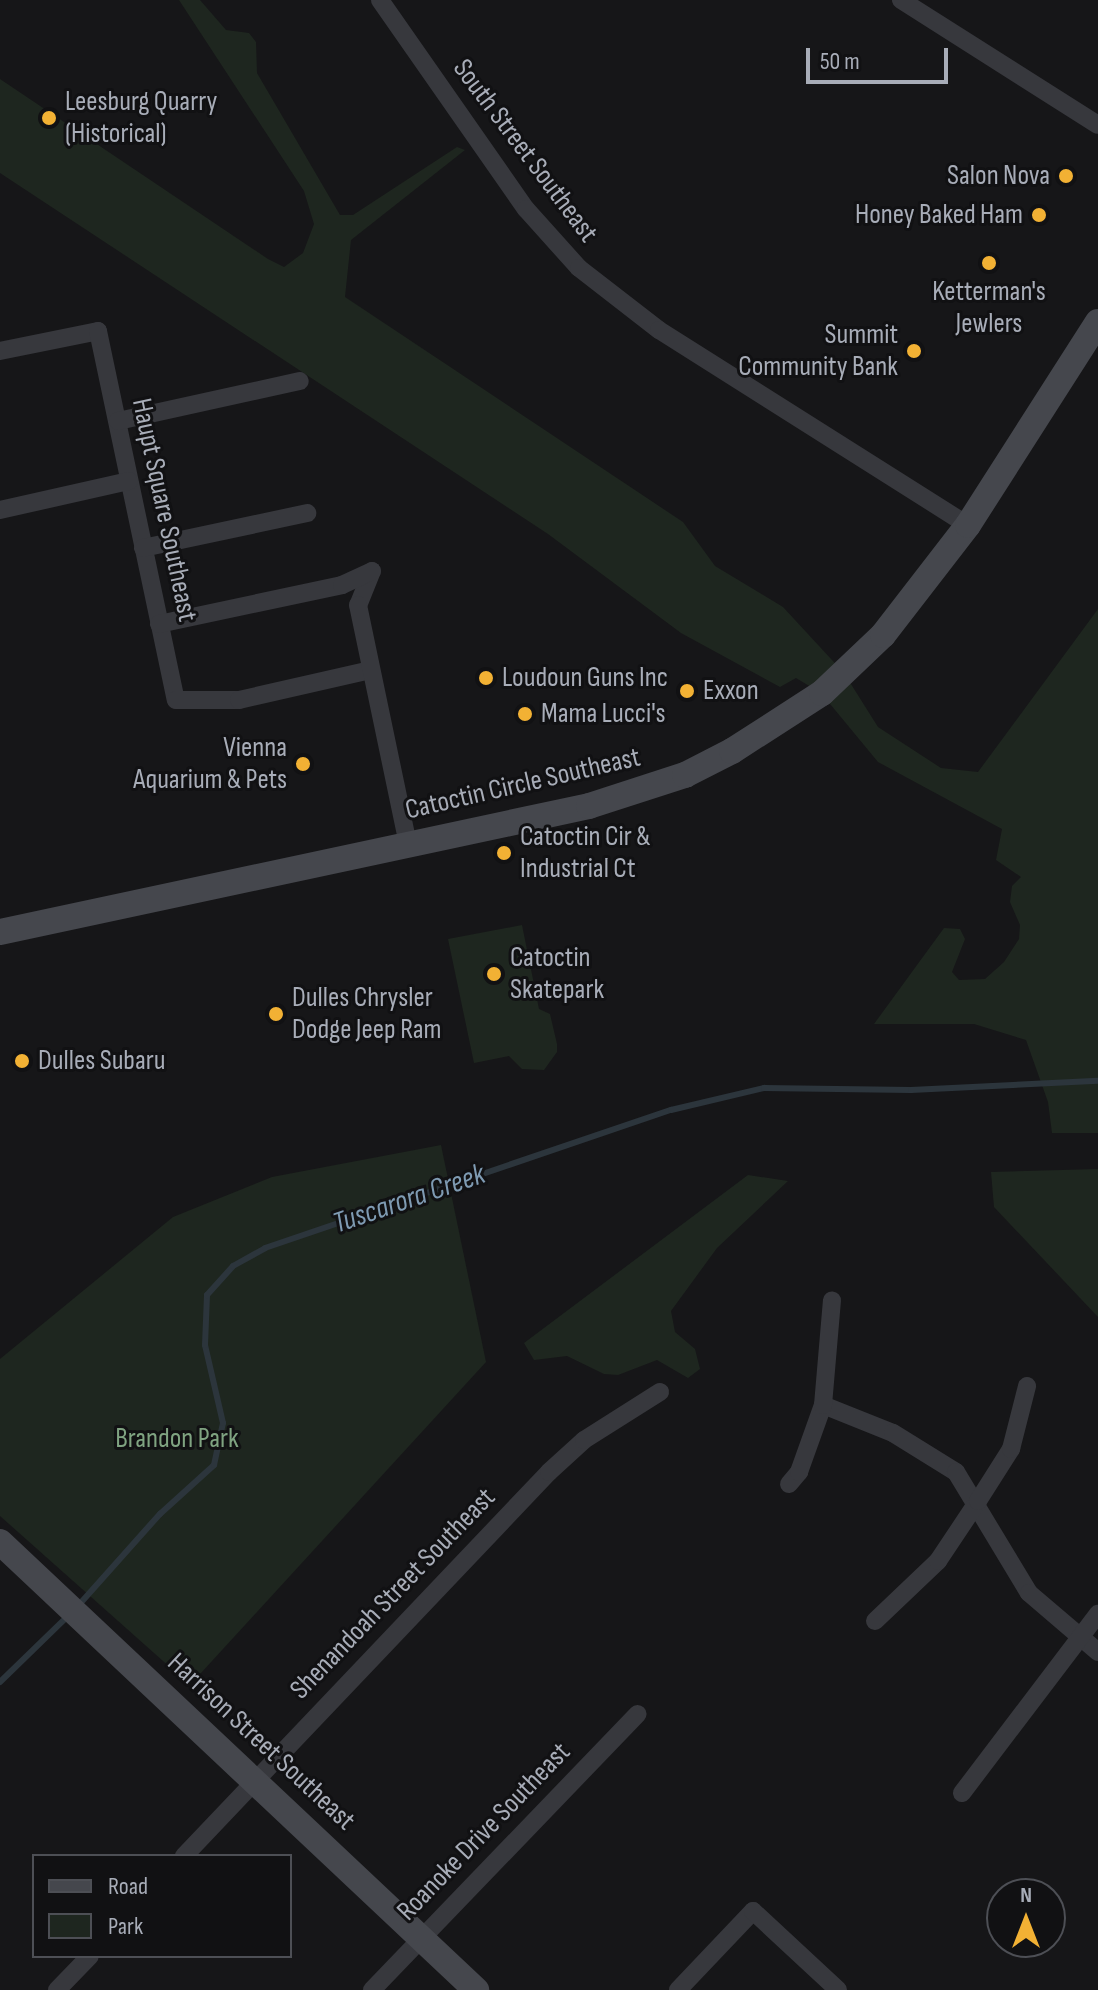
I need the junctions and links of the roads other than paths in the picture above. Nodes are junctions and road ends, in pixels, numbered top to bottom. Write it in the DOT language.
graph roads {
  1 [pos="380,0"];
  2 [pos="901,0"];
  3 [pos="1098,125"];
  4 [pos="1098,322"];
  5 [pos="0,351"];
  6 [pos="300,381"];
  7 [pos="118,421"];
  8 [pos="129,481"];
  9 [pos="0,510"];
  10 [pos="307,513"];
  11 [pos="968,525"];
  12 [pos="143,548"];
  13 [pos="159,624"];
  14 [pos="371,670"];
  15 [pos="408,844"];
  16 [pos="0,932"];
  17 [pos="832,1300"];
  18 [pos="1027,1386"];
  19 [pos="660,1392"];
  20 [pos="823,1405"];
  21 [pos="789,1484"];
  22 [pos="978,1501"];
  23 [pos="0,1542"];
  24 [pos="1098,1614"];
  25 [pos="875,1621"];
  26 [pos="1079,1638"];
  27 [pos="1098,1652"];
  28 [pos="638,1714"];
  29 [pos="253,1778"];
  30 [pos="962,1793"];
  31 [pos="186,1854"];
  32 [pos="420,1937"];
  33 [pos="88,1958"];
  34 [pos="57,1990"];
  35 [pos="372,1990"];
  36 [pos="476,1990"];
  37 [pos="678,1990"];
  38 [pos="838,1990"];
  1 -- 11 [label="street, South Street Southeast"];
  2 -- 3 [label="street"];
  4 -- 11 [label="main road, Catoctin Circle Southeast"];
  5 -- 7 [label="street, Haupt Square Southeast"];
  6 -- 7 [label="street"];
  7 -- 8 [label="street, Haupt Square Southeast"];
  8 -- 9 [label="street"];
  8 -- 12 [label="street, Haupt Square Southeast"];
  10 -- 12 [label="street"];
  11 -- 15 [label="main road, Catoctin Circle Southeast"];
  12 -- 13 [label="street, Haupt Square Southeast"];
  13 -- 14 [label="street, Haupt Square Southeast"];
  13 -- 14 [label="street"];
  14 -- 15 [label="street"];
  15 -- 16 [label="main road, Catoctin Circle Southeast"];
  17 -- 20 [label="street"];
  18 -- 22 [label="street"];
  19 -- 29 [label="street, Shenandoah Street Southeast"];
  20 -- 21 [label="street"];
  20 -- 22 [label="street"];
  22 -- 25 [label="street"];
  22 -- 26 [label="street"];
  23 -- 29 [label="main road, Harrison Street Southeast"];
  24 -- 26 [label="street"];
  26 -- 27 [label="street"];
  26 -- 30 [label="street"];
  28 -- 32 [label="street, Roanoke Drive Southeast"];
  29 -- 31 [label="street, Shenandoah Street Southeast"];
  29 -- 32 [label="main road, Harrison Street Southeast"];
  32 -- 35 [label="street, Roanoke Drive Southeast"];
  32 -- 36 [label="main road, Harrison Street Southeast"];
  33 -- 34 [label="street"];
  37 -- 38 [label="street"];
}
